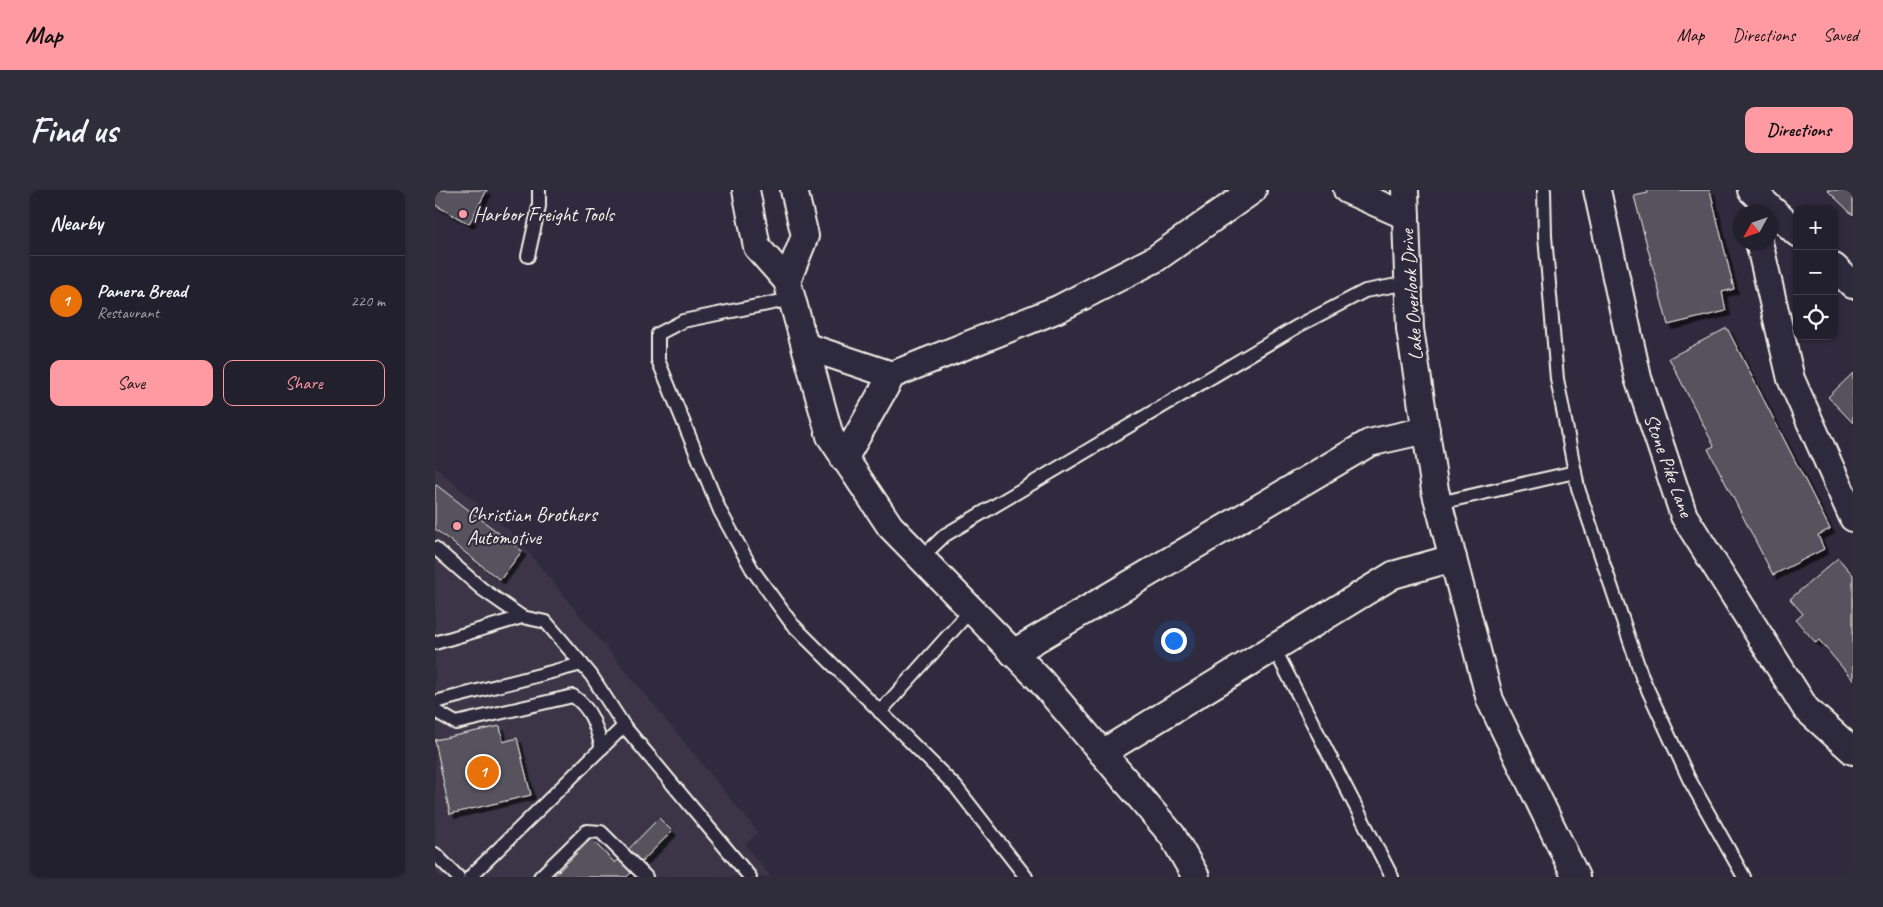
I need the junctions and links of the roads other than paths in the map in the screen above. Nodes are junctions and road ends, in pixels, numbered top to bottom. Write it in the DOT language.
graph roads {
  1 [pos="539,190"];
  2 [pos="749,190"];
  3 [pos="794,190"];
  4 [pos="1253,190"];
  5 [pos="1347,190"];
  6 [pos="1405,190"];
  7 [pos="1544,190"];
  8 [pos="1597,190"];
  9 [pos="1749,190"];
  10 [pos="1752,205"];
  11 [pos="1406,216"];
  12 [pos="1793,229"];
  13 [pos="1761,250"];
  14 [pos="528,256"];
  15 [pos="1838,271"];
  16 [pos="1408,284"];
  17 [pos="1853,285"];
  18 [pos="790,290"];
  19 [pos="805,346"];
  20 [pos="892,375"];
  21 [pos="1426,430"];
  22 [pos="844,459"];
  23 [pos="1575,472"];
  24 [pos="1439,502"];
  25 [pos="1853,518"];
  26 [pos="435,548"];
  27 [pos="921,558"];
  28 [pos="1453,558"];
  29 [pos="971,610"];
  30 [pos="522,617"];
  31 [pos="435,642"];
  32 [pos="1274,648"];
  33 [pos="1013,653"];
  34 [pos="582,664"];
  35 [pos="435,702"];
  36 [pos="435,711"];
  37 [pos="880,712"];
  38 [pos="625,726"];
  39 [pos="602,748"];
  40 [pos="1853,751"];
  41 [pos="1102,753"];
  42 [pos="435,854"];
  43 [pos="741,867"];
  44 [pos="458,877"];
  45 [pos="470,877"];
  46 [pos="540,877"];
  47 [pos="646,877"];
  48 [pos="732,877"];
  49 [pos="750,877"];
  50 [pos="1026,877"];
  51 [pos="1196,877"];
  52 [pos="1392,877"];
  53 [pos="1576,877"];
  54 [pos="1743,877"];
  1 -- 14 [label="lane"];
  2 -- 18 [label="street"];
  3 -- 18 [label="street"];
  4 -- 20 [label="street"];
  5 -- 11 [label="street"];
  6 -- 11 [label="street, Lake Overlook Drive"];
  7 -- 23 [label="lane"];
  8 -- 40 [label="street, Stone Pike Lane"];
  9 -- 10 [label="street"];
  9 -- 12 [label="street"];
  11 -- 16 [label="street, Lake Overlook Drive"];
  13 -- 25 [label="street"];
  15 -- 17 [label="street"];
  16 -- 21 [label="street, Lake Overlook Drive"];
  16 -- 27 [label="lane"];
  18 -- 19 [label="street"];
  18 -- 37 [label="lane"];
  19 -- 20 [label="street"];
  19 -- 22 [label="street"];
  20 -- 22 [label="street"];
  21 -- 24 [label="street, Lake Overlook Drive"];
  21 -- 33 [label="street"];
  22 -- 27 [label="street"];
  23 -- 24 [label="lane"];
  23 -- 54 [label="lane"];
  24 -- 28 [label="street, Lake Overlook Drive"];
  26 -- 30 [label="lane"];
  27 -- 29 [label="street"];
  28 -- 32 [label="street"];
  28 -- 53 [label="street, Lake Overlook Drive"];
  29 -- 33 [label="street"];
  29 -- 37 [label="lane"];
  30 -- 31 [label="lane"];
  30 -- 34 [label="lane"];
  32 -- 41 [label="street"];
  32 -- 52 [label="lane"];
  33 -- 41 [label="street"];
  34 -- 35 [label="lane"];
  34 -- 38 [label="lane"];
  36 -- 39 [label="lane"];
  37 -- 50 [label="lane"];
  38 -- 39 [label="lane"];
  38 -- 43 [label="lane"];
  39 -- 45 [label="lane"];
  41 -- 51 [label="street"];
  42 -- 44 [label="lane"];
  43 -- 48 [label="lane"];
  43 -- 49 [label="lane"];
  46 -- 47 [label="lane"];
}
